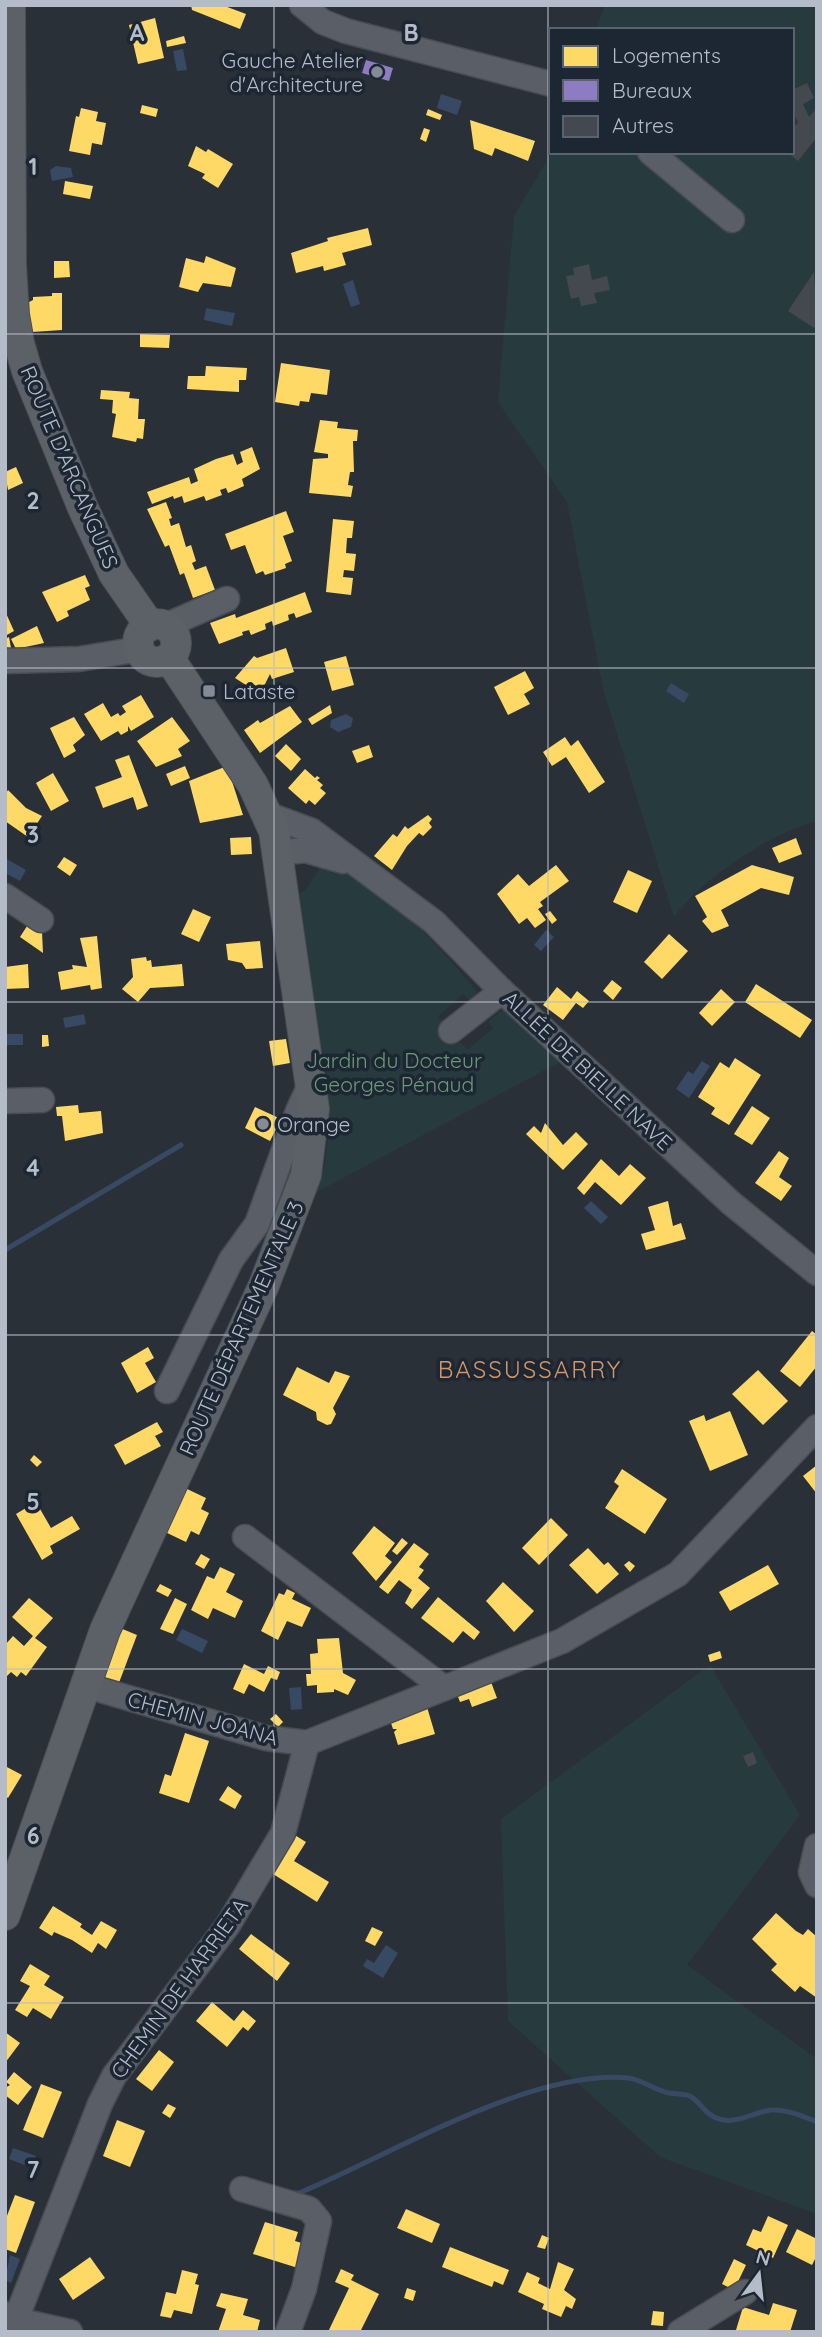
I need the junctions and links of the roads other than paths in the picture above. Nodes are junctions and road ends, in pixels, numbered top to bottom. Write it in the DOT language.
graph roads {
  1 [pos="10,5"];
  2 [pos="302,5"];
  3 [pos="549,84"];
  4 [pos="651,154"];
  5 [pos="732,220"];
  6 [pos="9,311"];
  7 [pos="227,598"];
  8 [pos="152,634"];
  9 [pos="6,660"];
  10 [pos="269,815"];
  11 [pos="279,853"];
  12 [pos="359,867"];
  13 [pos="5,896"];
  14 [pos="41,920"];
  15 [pos="502,991"];
  16 [pos="451,1031"];
  17 [pos="310,1086"];
  18 [pos="42,1100"];
  19 [pos="5,1101"];
  20 [pos="817,1273"];
  21 [pos="167,1391"];
  22 [pos="817,1427"];
  23 [pos="245,1537"];
  24 [pos="444,1688"];
  25 [pos="101,1690"];
  26 [pos="307,1743"];
  27 [pos="817,1846"];
  28 [pos="817,1885"];
  29 [pos="5,1915"];
  30 [pos="242,2189"];
  31 [pos="745,2292"];
  32 [pos="11,2322"];
  33 [pos="70,2332"];
  34 [pos="288,2332"];
  35 [pos="680,2332"];
  1 -- 6 [label="main road, ROUTE D'ARCANGUES"];
  2 -- 3 [label="street"];
  4 -- 5 [label="street"];
  6 -- 8 [label="main road, ROUTE D'ARCANGUES"];
  7 -- 8 [label="street"];
  8 -- 9 [label="street"];
  8 -- 10 [label="main road, ROUTE DÉPARTEMENTALE 3"];
  10 -- 11 [label="main road, ROUTE DÉPARTEMENTALE 3"];
  10 -- 12 [label="street, ALLÉE DE BIELLE NAVE"];
  11 -- 12 [label="street, ALLÉE DE BIELLE NAVE"];
  11 -- 17 [label="main road, ROUTE DÉPARTEMENTALE 3"];
  12 -- 15 [label="street, ALLÉE DE BIELLE NAVE"];
  13 -- 14 [label="street"];
  15 -- 16 [label="street"];
  15 -- 20 [label="street, ALLÉE DE BIELLE NAVE"];
  17 -- 21 [label="street"];
  17 -- 29 [label="main road, ROUTE DÉPARTEMENTALE 3"];
  18 -- 19 [label="street"];
  22 -- 24 [label="street"];
  23 -- 24 [label="street"];
  24 -- 26 [label="street"];
  25 -- 26 [label="street, CHEMIN JOANA"];
  26 -- 32 [label="street, CHEMIN DE HARRIETA"];
  27 -- 28 [label="street"];
  30 -- 34 [label="street"];
  31 -- 35 [label="street"];
  32 -- 33 [label="street"];
}
